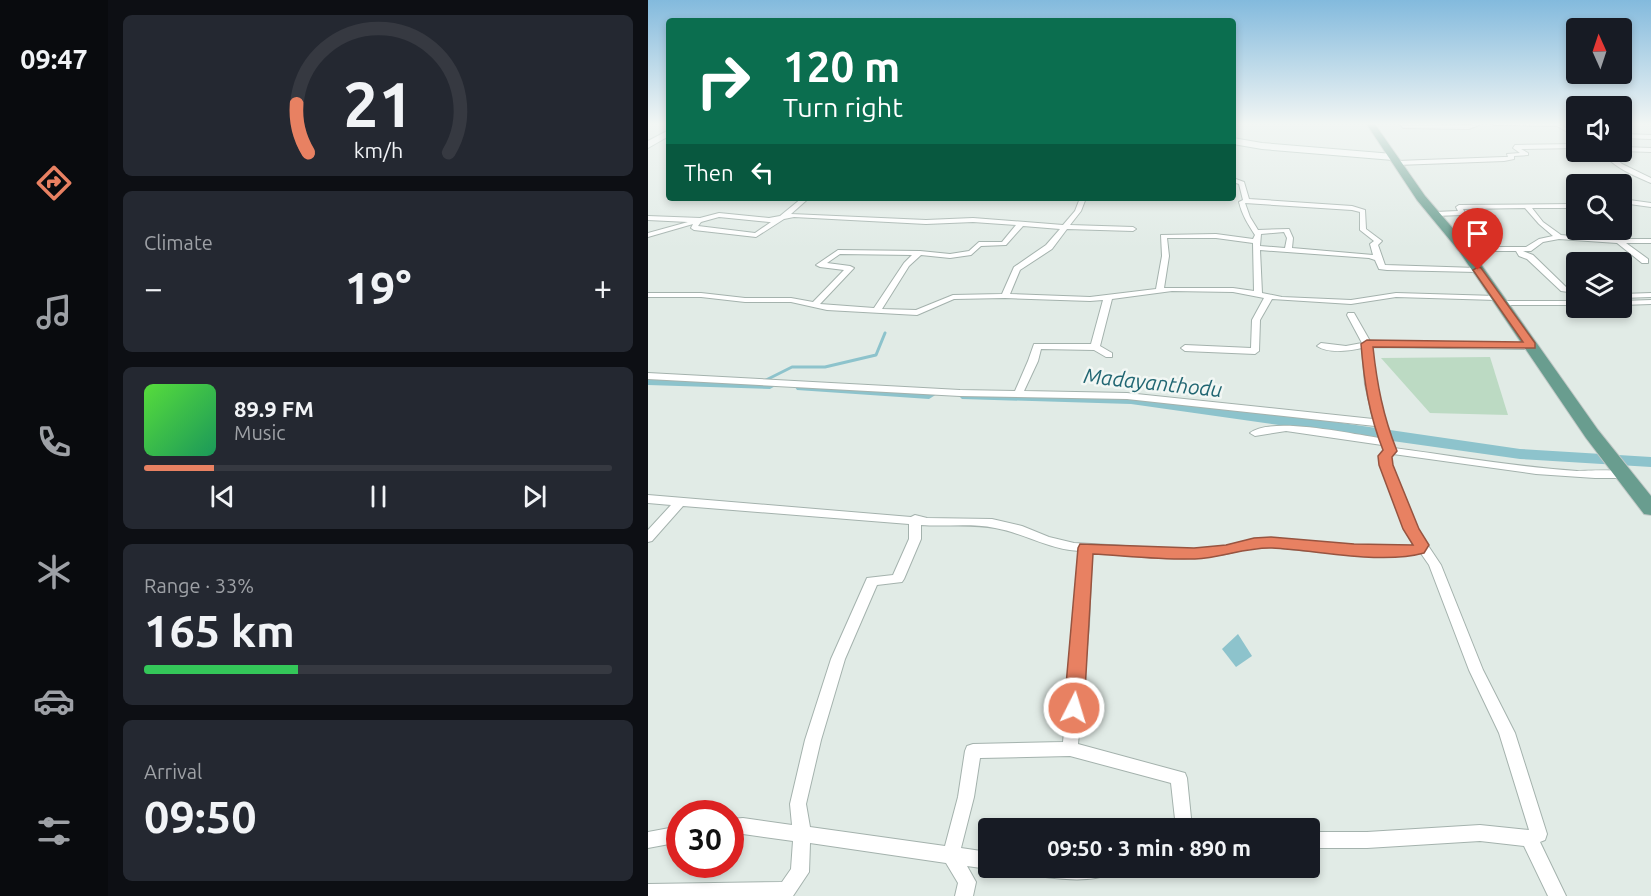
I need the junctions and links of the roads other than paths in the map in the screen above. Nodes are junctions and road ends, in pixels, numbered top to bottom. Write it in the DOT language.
graph roads {
  1 [pos="1398,165"];
  2 [pos="1620,165"];
  3 [pos="1236,181"];
  4 [pos="1651,182"];
  5 [pos="802,201"];
  6 [pos="1082,201"];
  7 [pos="1246,201"];
  8 [pos="1632,202"];
  9 [pos="1651,205"];
  10 [pos="1566,206"];
  11 [pos="1527,207"];
  12 [pos="1435,214"];
  13 [pos="784,216"];
  14 [pos="648,218"];
  15 [pos="699,220"];
  16 [pos="1020,225"];
  17 [pos="1250,225"];
  18 [pos="1272,225"];
  19 [pos="1065,227"];
  20 [pos="1133,229"];
  21 [pos="1257,232"];
  22 [pos="648,235"];
  23 [pos="1559,237"];
  24 [pos="1618,241"];
  25 [pos="1651,241"];
  26 [pos="1256,244"];
  27 [pos="1464,249"];
  28 [pos="1518,249"];
  29 [pos="1288,250"];
  30 [pos="920,253"];
  31 [pos="1378,259"];
  32 [pos="1645,261"];
  33 [pos="1478,270"];
  34 [pos="1566,289"];
  35 [pos="1160,290"];
  36 [pos="1258,293"];
  37 [pos="648,295"];
  38 [pos="1651,295"];
  39 [pos="1005,296"];
  40 [pos="1632,296"];
  41 [pos="1108,297"];
  42 [pos="1269,297"];
  43 [pos="1498,301"];
  44 [pos="1651,302"];
  45 [pos="1566,303"];
  46 [pos="1632,303"];
  47 [pos="815,305"];
  48 [pos="876,310"];
  49 [pos="1351,315"];
  50 [pos="1367,344"];
  51 [pos="1321,346"];
  52 [pos="1531,346"];
  53 [pos="1095,347"];
  54 [pos="1185,348"];
  55 [pos="1109,355"];
  56 [pos="648,376"];
  57 [pos="1018,394"];
  58 [pos="1379,423"];
  59 [pos="1255,433"];
  60 [pos="1387,443"];
  61 [pos="1623,473"];
  62 [pos="648,499"];
  63 [pos="681,501"];
  64 [pos="1651,509"];
  65 [pos="915,519"];
  66 [pos="648,538"];
  67 [pos="1421,545"];
  68 [pos="1086,548"];
  69 [pos="1070,749"];
  70 [pos="1183,818"];
  71 [pos="744,826"];
  72 [pos="802,834"];
  73 [pos="666,837"];
  74 [pos="1529,838"];
  75 [pos="648,840"];
  76 [pos="1320,840"];
  77 [pos="951,854"];
  78 [pos="978,858"];
  79 [pos="648,893"];
  80 [pos="757,894"];
  81 [pos="964,896"];
  82 [pos="1557,896"];
  1 -- 12 [label="main road"];
  2 -- 4 [label="street"];
  3 -- 7 [label="street"];
  5 -- 13 [label="street"];
  6 -- 19 [label="street"];
  7 -- 17 [label="street"];
  7 -- 31 [label="street"];
  8 -- 9 [label="street"];
  10 -- 11 [label="street"];
  11 -- 12 [label="street"];
  11 -- 23 [label="street"];
  12 -- 27 [label="main road"];
  13 -- 15 [label="street"];
  13 -- 15 [label="street"];
  13 -- 16 [label="street"];
  14 -- 15 [label="street"];
  15 -- 22 [label="street"];
  16 -- 19 [label="street"];
  16 -- 30 [label="street"];
  17 -- 18 [label="street"];
  17 -- 21 [label="street"];
  19 -- 20 [label="street"];
  19 -- 39 [label="street"];
  21 -- 26 [label="street"];
  21 -- 29 [label="street"];
  23 -- 24 [label="street"];
  23 -- 28 [label="street"];
  24 -- 25 [label="street"];
  24 -- 32 [label="street"];
  26 -- 29 [label="street"];
  26 -- 35 [label="street"];
  26 -- 36 [label="street"];
  27 -- 28 [label="street"];
  27 -- 33 [label="main road"];
  28 -- 34 [label="street"];
  29 -- 31 [label="street"];
  30 -- 47 [label="street"];
  30 -- 48 [label="street"];
  31 -- 33 [label="street"];
  33 -- 43 [label="main road"];
  35 -- 36 [label="street"];
  35 -- 41 [label="street"];
  36 -- 42 [label="street"];
  37 -- 47 [label="street"];
  38 -- 40 [label="street"];
  39 -- 41 [label="street"];
  39 -- 48 [label="street"];
  41 -- 53 [label="street"];
  42 -- 43 [label="street"];
  42 -- 54 [label="street"];
  43 -- 45 [label="street"];
  43 -- 52 [label="main road"];
  44 -- 46 [label="street"];
  47 -- 48 [label="street"];
  49 -- 50 [label="street"];
  50 -- 51 [label="street"];
  50 -- 52 [label="street"];
  50 -- 58 [label="street"];
  52 -- 61 [label="main road"];
  53 -- 55 [label="street"];
  53 -- 57 [label="street"];
  56 -- 57 [label="street"];
  57 -- 58 [label="street"];
  58 -- 60 [label="street"];
  59 -- 60 [label="street"];
  60 -- 61 [label="street"];
  60 -- 67 [label="street"];
  61 -- 64 [label="main road"];
  62 -- 63 [label="street"];
  63 -- 65 [label="street"];
  63 -- 66 [label="street"];
  65 -- 68 [label="street"];
  65 -- 72 [label="street"];
  67 -- 68 [label="street"];
  67 -- 74 [label="street"];
  68 -- 69 [label="street"];
  69 -- 70 [label="street"];
  69 -- 77 [label="street"];
  71 -- 72 [label="street"];
  72 -- 77 [label="street"];
  72 -- 80 [label="street"];
  73 -- 75 [label="street"];
  74 -- 76 [label="street"];
  74 -- 82 [label="street"];
  77 -- 78 [label="street"];
  77 -- 81 [label="street"];
  79 -- 80 [label="street"];
}
